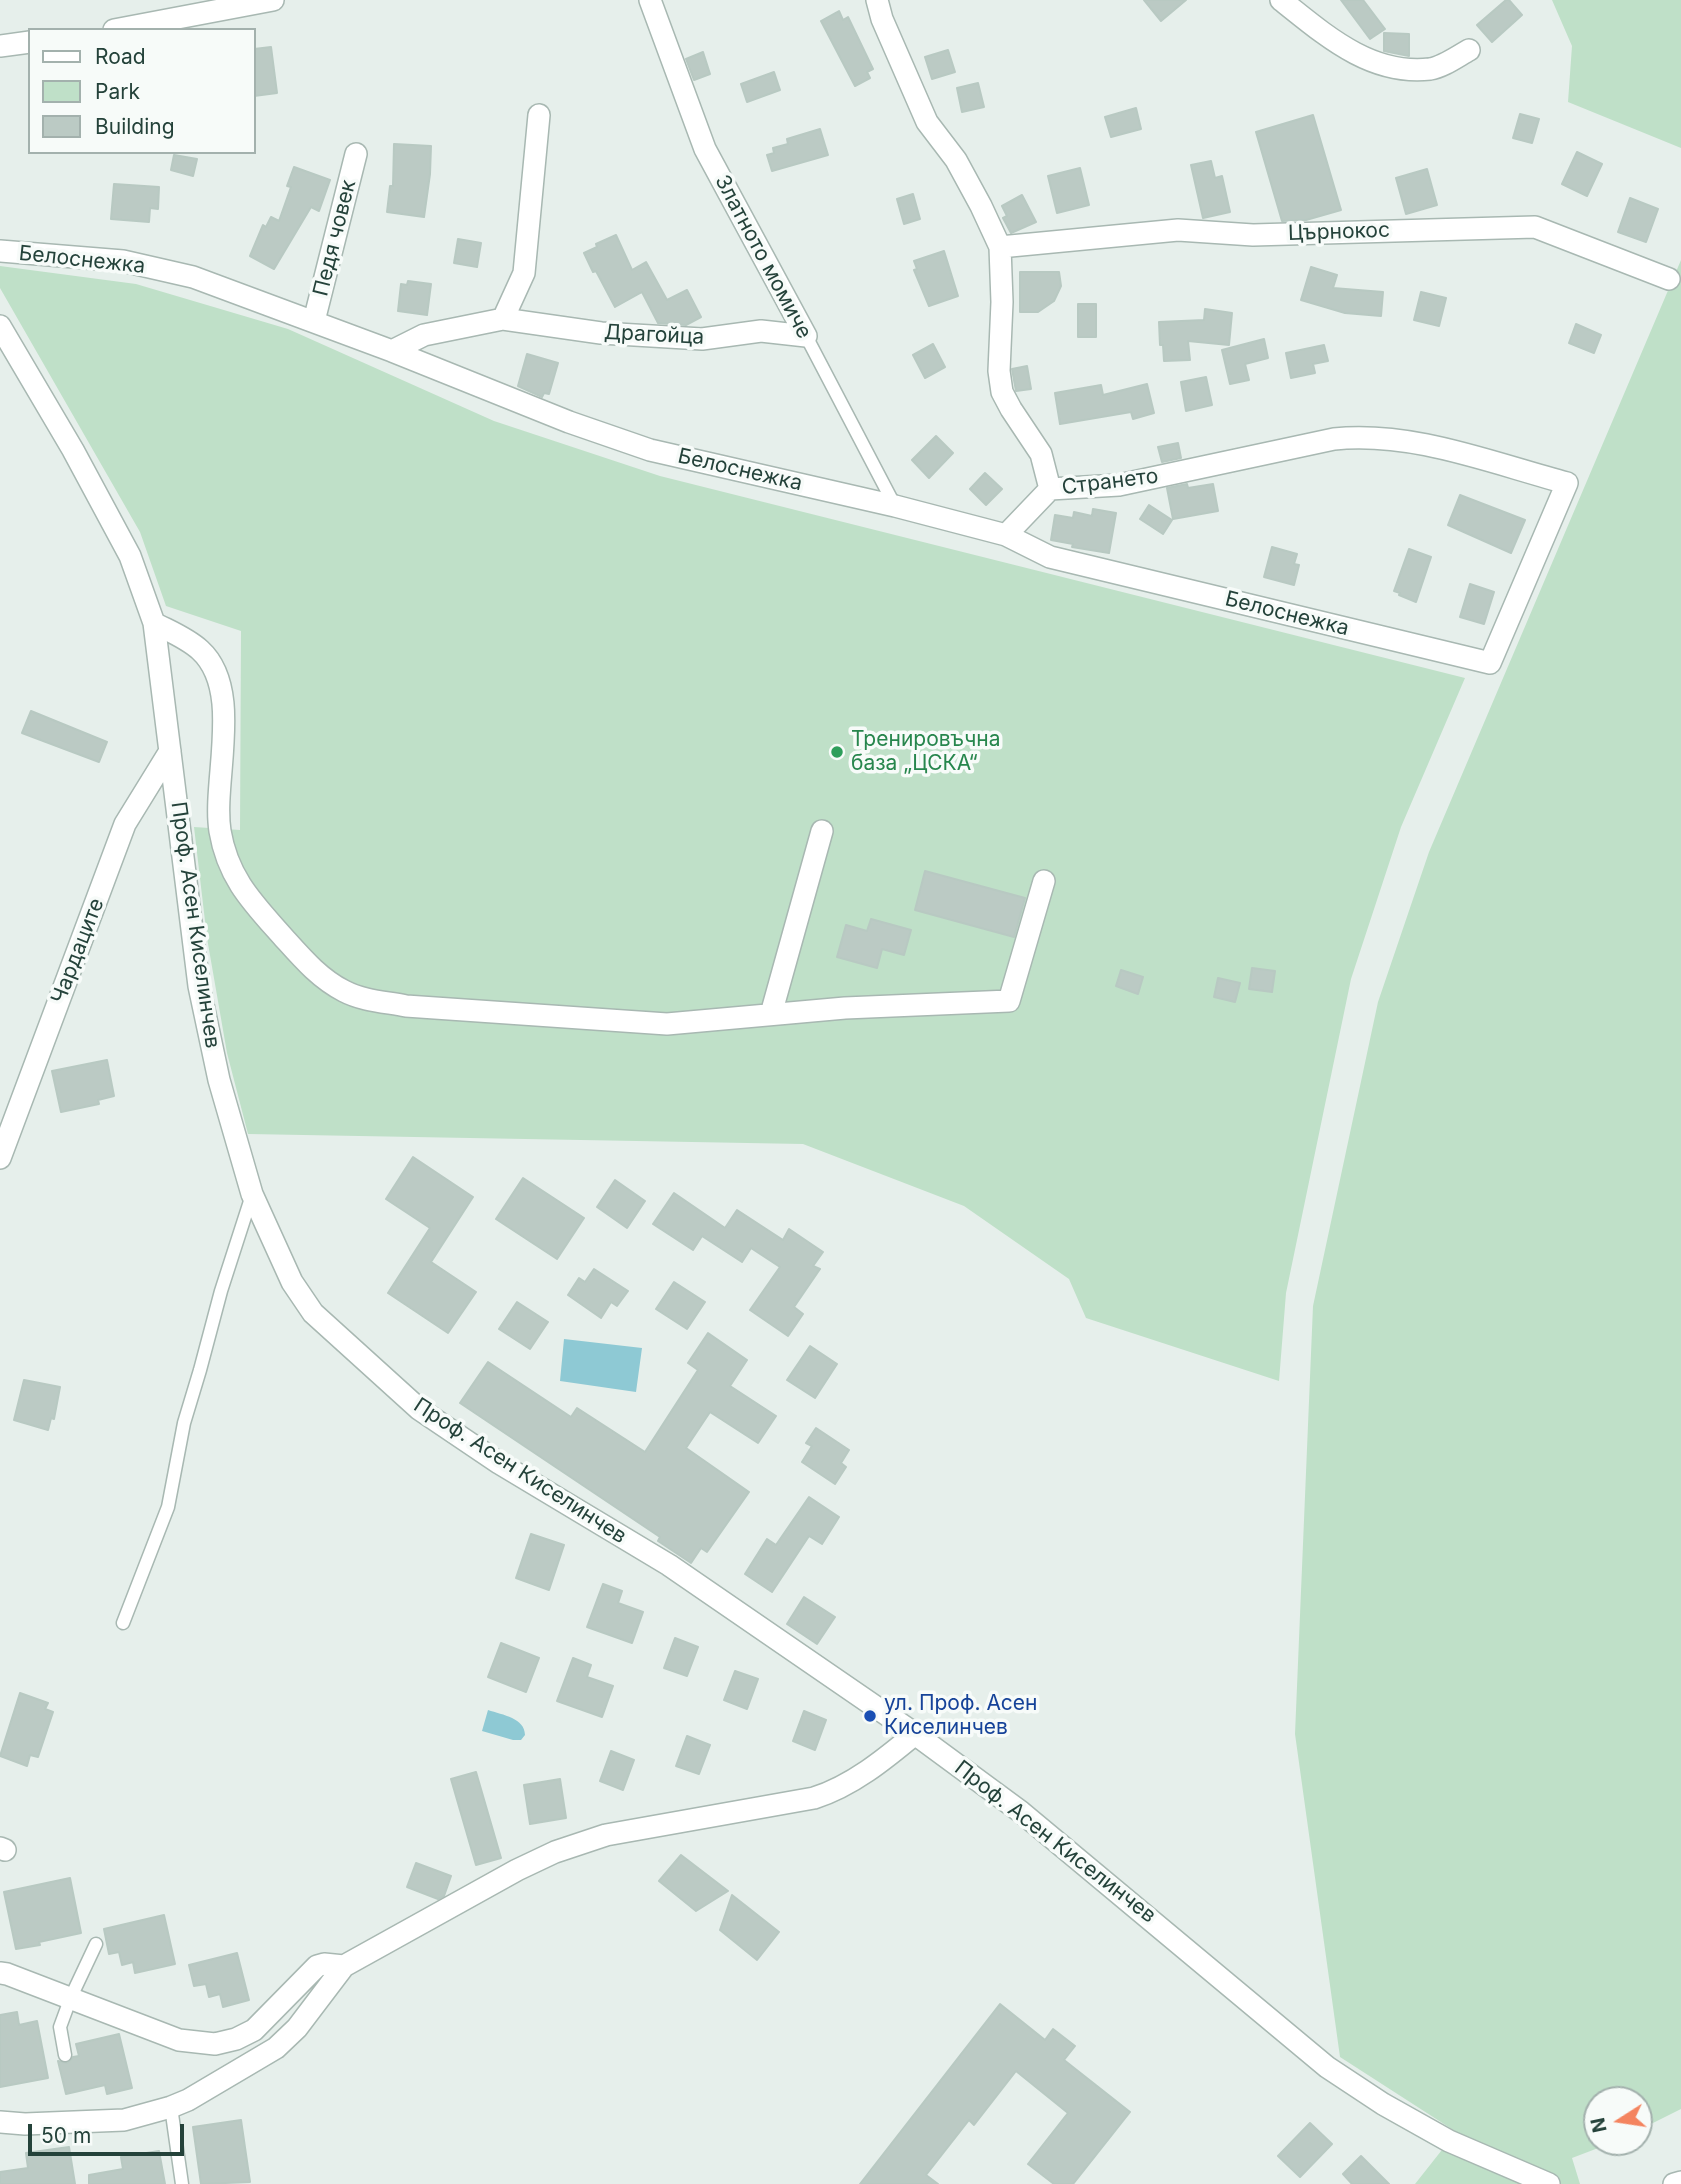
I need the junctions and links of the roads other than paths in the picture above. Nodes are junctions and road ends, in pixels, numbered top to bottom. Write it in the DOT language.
graph roads {
  1 [pos="273,0"];
  2 [pos="650,0"];
  3 [pos="877,0"];
  4 [pos="1281,0"];
  5 [pos="125,28"];
  6 [pos="28,42"];
  7 [pos="0,46"];
  8 [pos="1469,50"];
  9 [pos="539,115"];
  10 [pos="356,154"];
  11 [pos="1000,247"];
  12 [pos="0,251"];
  13 [pos="1669,279"];
  14 [pos="503,319"];
  15 [pos="314,321"];
  16 [pos="0,326"];
  17 [pos="806,336"];
  18 [pos="392,351"];
  19 [pos="1050,489"];
  20 [pos="895,506"];
  21 [pos="1006,535"];
  22 [pos="154,623"];
  23 [pos="1490,663"];
  24 [pos="170,751"];
  25 [pos="822,831"];
  26 [pos="1044,881"];
  27 [pos="771,1014"];
  28 [pos="0,1158"];
  29 [pos="253,1195"];
  30 [pos="123,1623"];
  31 [pos="915,1734"];
  32 [pos="96,1944"];
  33 [pos="345,1966"];
  34 [pos="0,1973"];
  35 [pos="71,1997"];
  36 [pos="65,2054"];
  37 [pos="172,2107"];
  38 [pos="0,2122"];
  39 [pos="1526,2179"];
  40 [pos="1681,2182"];
  41 [pos="182,2184"];
  42 [pos="1549,2184"];
  43 [pos="1674,2184"];
  1 -- 5 [label="street"];
  2 -- 17 [label="street, Златното момиче"];
  3 -- 11 [label="street, Странето"];
  4 -- 8 [label="street"];
  6 -- 7 [label="street"];
  9 -- 14 [label="street"];
  10 -- 15 [label="street, Педя човек"];
  11 -- 13 [label="street, Църнокос"];
  11 -- 19 [label="street, Странето"];
  12 -- 15 [label="street, Белоснежка"];
  14 -- 17 [label="street, Драгойца"];
  14 -- 18 [label="street, Драгойца"];
  15 -- 18 [label="street, Белоснежка"];
  16 -- 22 [label="street, Проф. Асен Киселинчев"];
  17 -- 20 [label="lane, Златното момиче"];
  18 -- 20 [label="street, Белоснежка"];
  19 -- 21 [label="street"];
  19 -- 23 [label="street, Странето"];
  20 -- 21 [label="street, Белоснежка"];
  21 -- 23 [label="street, Белоснежка"];
  22 -- 24 [label="street, Проф. Асен Киселинчев"];
  22 -- 27 [label="street"];
  24 -- 28 [label="street, Чардаците"];
  24 -- 29 [label="street, Проф. Асен Киселинчев"];
  25 -- 27 [label="street"];
  26 -- 27 [label="street"];
  29 -- 30 [label="lane"];
  29 -- 31 [label="street, Проф. Асен Киселинчев"];
  31 -- 33 [label="street"];
  31 -- 39 [label="street, Проф. Асен Киселинчев"];
  32 -- 35 [label="lane"];
  33 -- 35 [label="street"];
  33 -- 37 [label="street"];
  34 -- 35 [label="street"];
  35 -- 36 [label="lane"];
  37 -- 38 [label="street"];
  37 -- 41 [label="lane"];
  39 -- 42 [label="street, Проф. Асен Киселинчев"];
  40 -- 43 [label="street"];
}
